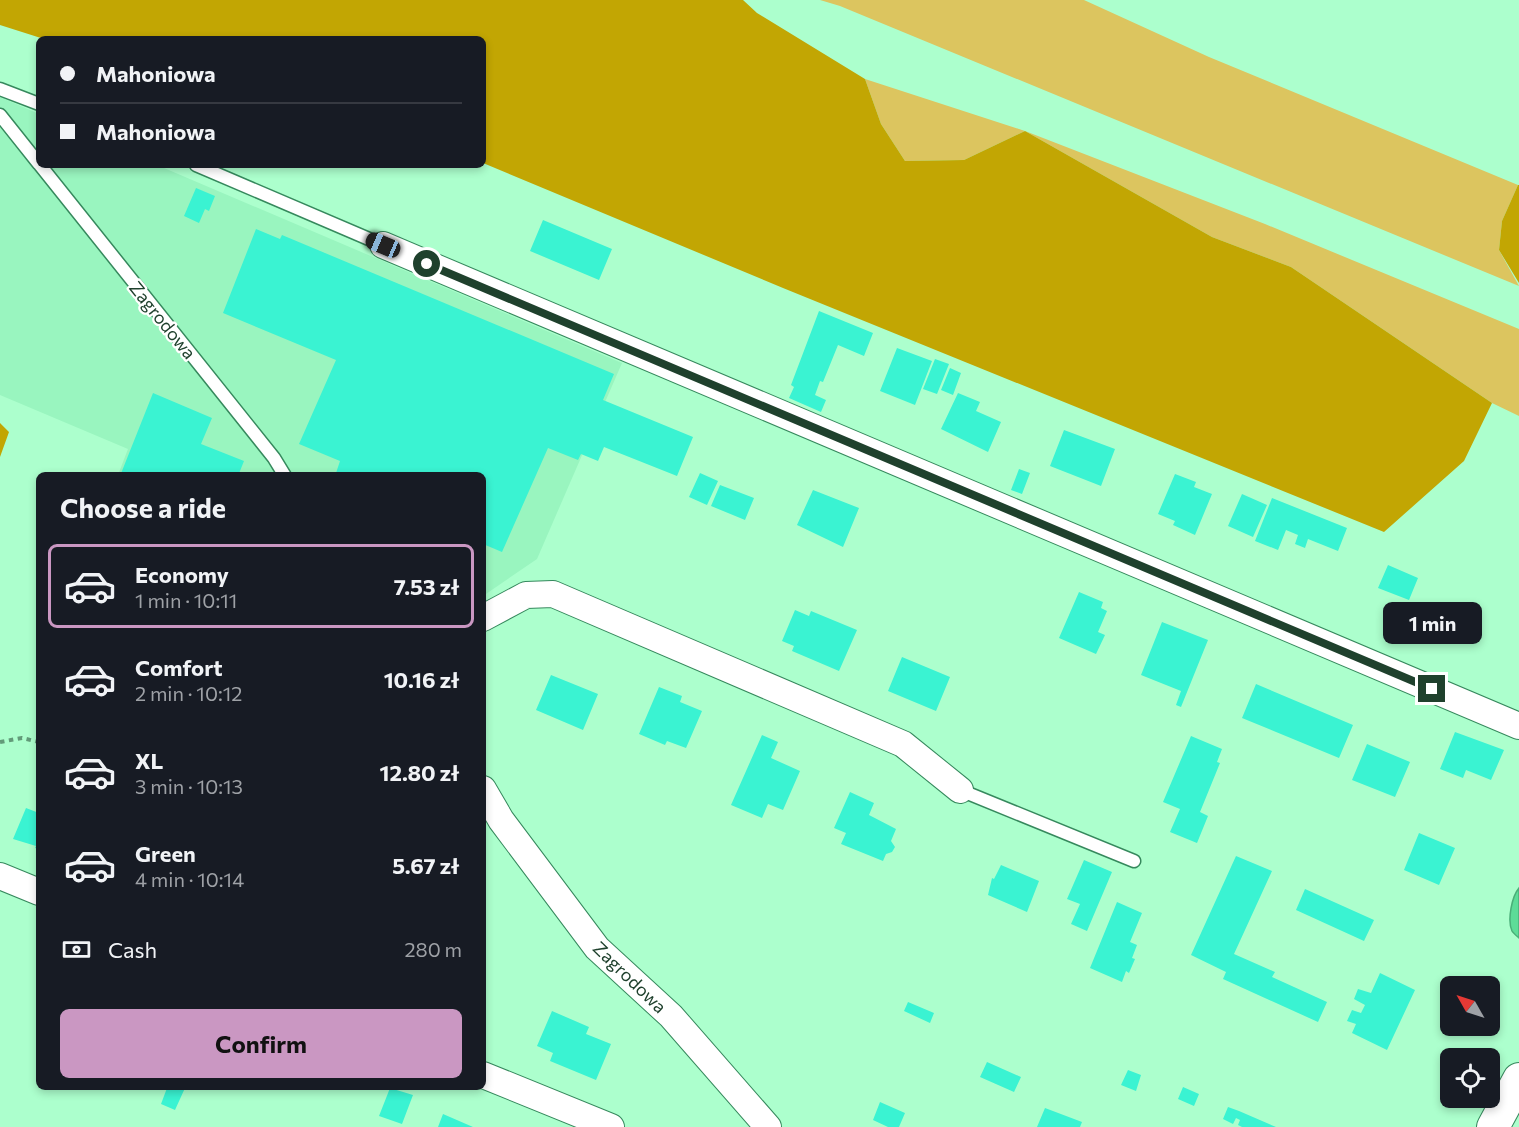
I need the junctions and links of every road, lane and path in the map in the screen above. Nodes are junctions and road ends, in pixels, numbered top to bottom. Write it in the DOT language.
graph roads {
  1 [pos="0,89"];
  2 [pos="36,103"];
  3 [pos="0,115"];
  4 [pos="36,161"];
  5 [pos="41,168"];
  6 [pos="203,168"];
  7 [pos="383,245"];
  8 [pos="283,472"];
  9 [pos="486,616"];
  10 [pos="1519,726"];
  11 [pos="36,741"];
  12 [pos="0,742"];
  13 [pos="960,790"];
  14 [pos="486,794"];
  15 [pos="1134,861"];
  16 [pos="0,876"];
  17 [pos="36,891"];
  18 [pos="486,1076"];
  19 [pos="1519,1079"];
  20 [pos="611,1127"];
  21 [pos="768,1127"];
  22 [pos="1493,1127"];
  1 -- 2 [label="lane"];
  3 -- 4 [label="lane, Zagrodowa"];
  5 -- 8 [label="lane, Zagrodowa"];
  6 -- 7 [label="lane"];
  7 -- 10 [label="street"];
  9 -- 13 [label="street"];
  11 -- 12 [label="path"];
  13 -- 15 [label="lane"];
  14 -- 21 [label="street, Zagrodowa"];
  16 -- 17 [label="street"];
  18 -- 20 [label="street"];
  19 -- 22 [label="street"];
}
